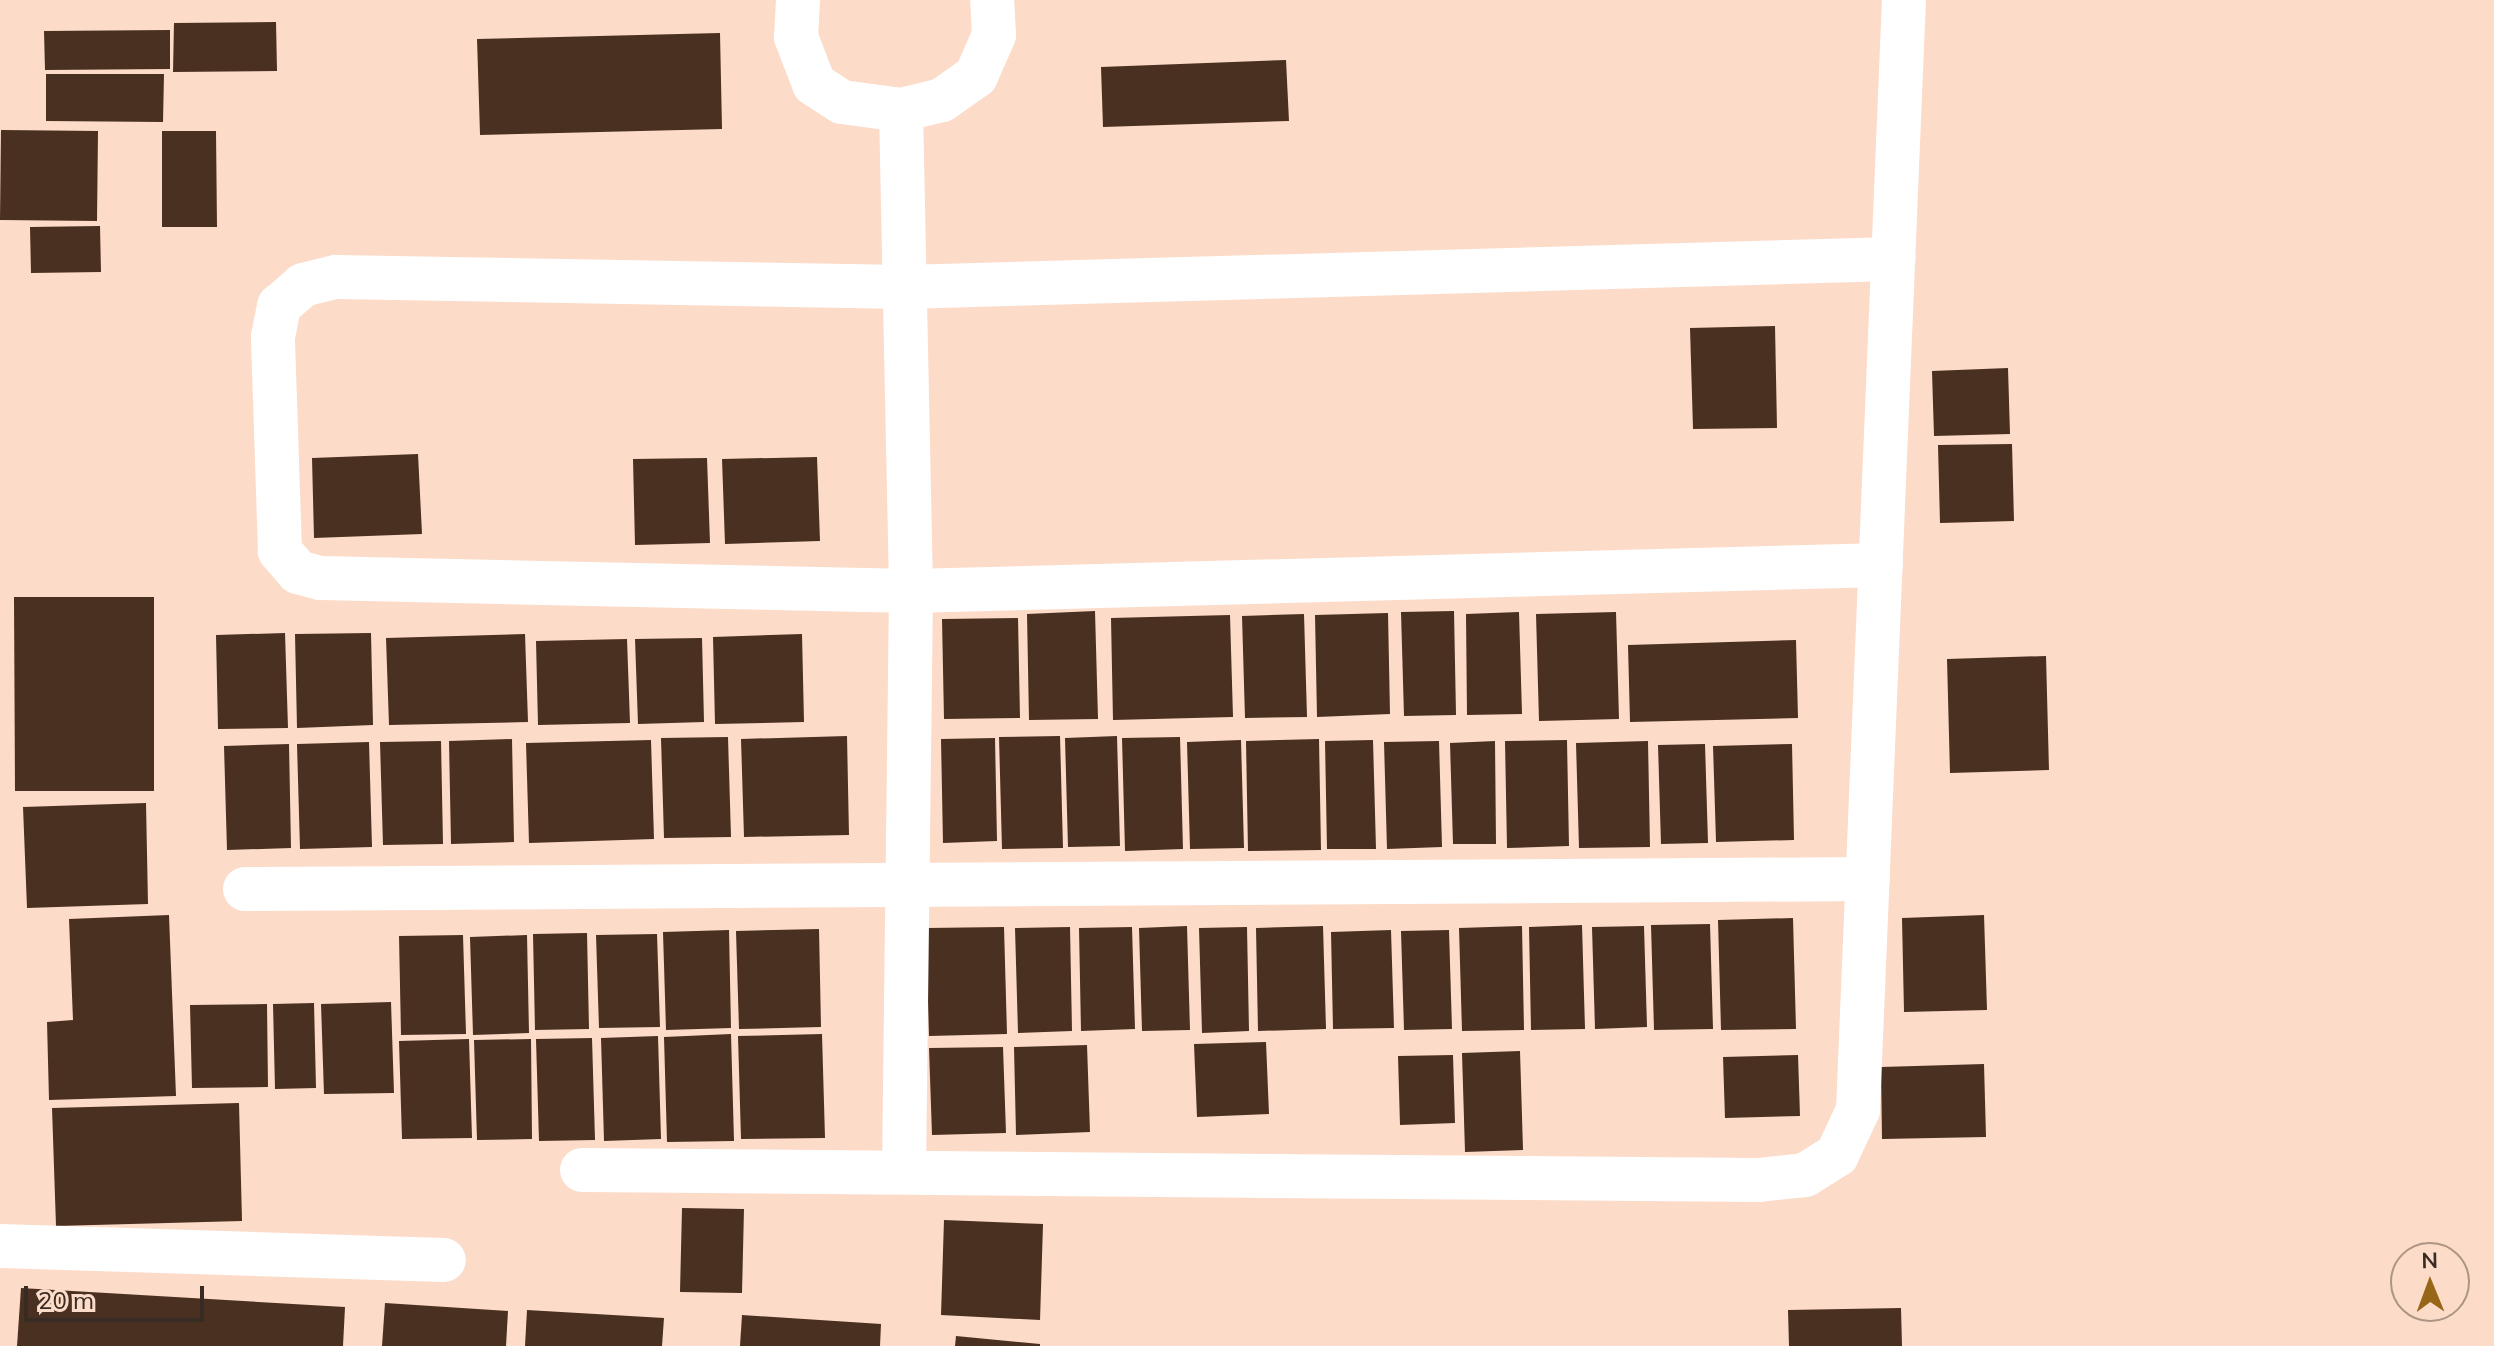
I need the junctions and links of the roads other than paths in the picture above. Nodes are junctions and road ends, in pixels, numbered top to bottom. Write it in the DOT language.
graph roads {
  1 [pos="798,0"];
  2 [pos="992,0"];
  3 [pos="1904,0"];
  4 [pos="901,110"];
  5 [pos="1894,259"];
  6 [pos="905,287"];
  7 [pos="1881,565"];
  8 [pos="911,591"];
  9 [pos="1868,879"];
  10 [pos="907,884"];
  11 [pos="245,889"];
  12 [pos="904,1169"];
  13 [pos="582,1170"];
  14 [pos="0,1246"];
  15 [pos="444,1260"];
  1 -- 4 [label="street"];
  2 -- 4 [label="street"];
  3 -- 5 [label="street"];
  4 -- 6 [label="street"];
  5 -- 6 [label="street"];
  5 -- 7 [label="street"];
  6 -- 8 [label="street"];
  6 -- 8 [label="street"];
  7 -- 8 [label="street"];
  7 -- 9 [label="street"];
  8 -- 10 [label="street"];
  9 -- 10 [label="street"];
  9 -- 12 [label="street"];
  10 -- 11 [label="street"];
  10 -- 12 [label="street"];
  12 -- 13 [label="street"];
  14 -- 15 [label="street"];
}
